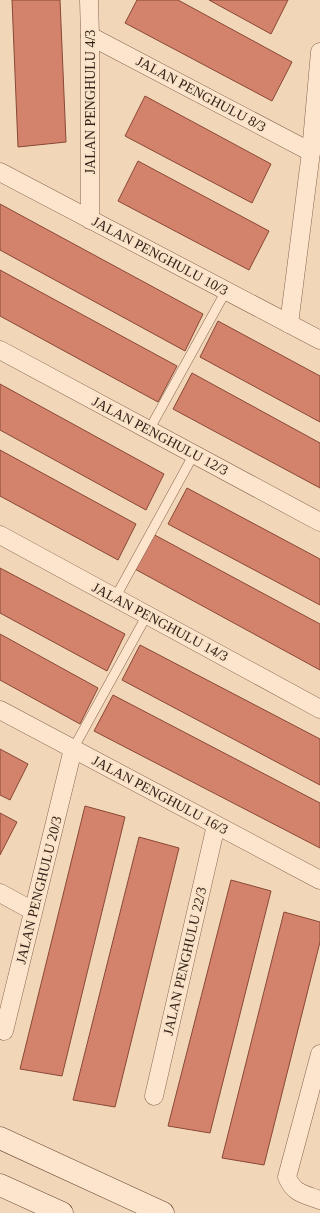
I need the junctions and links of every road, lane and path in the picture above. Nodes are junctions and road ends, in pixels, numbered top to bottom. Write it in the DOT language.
graph roads {
  1 [pos="89,0"];
  2 [pos="90,36"];
  3 [pos="320,52"];
  4 [pos="311,152"];
  5 [pos="0,172"];
  6 [pos="91,212"];
  7 [pos="226,291"];
  8 [pos="289,319"];
  9 [pos="320,340"];
  10 [pos="0,350"];
  11 [pos="148,430"];
  12 [pos="194,454"];
  13 [pos="320,522"];
  14 [pos="0,535"];
  15 [pos="115,598"];
  16 [pos="147,615"];
  17 [pos="320,709"];
  18 [pos="0,710"];
  19 [pos="73,749"];
  20 [pos="216,825"];
  21 [pos="320,880"];
  22 [pos="0,893"];
  23 [pos="33,911"];
  24 [pos="4,1031"];
  25 [pos="320,1054"];
  26 [pos="154,1096"];
  27 [pos="0,1138"];
  28 [pos="0,1185"];
  29 [pos="320,1200"];
  30 [pos="62,1213"];
  31 [pos="163,1213"];
  1 -- 2 [label="street, JALAN PENGHULU 4/3"];
  2 -- 4 [label="street, JALAN PENGHULU 8/3"];
  2 -- 6 [label="street, JALAN PENGHULU 4/3"];
  3 -- 4 [label="street"];
  4 -- 8 [label="street"];
  5 -- 6 [label="street, JALAN PENGHULU 10/3"];
  6 -- 7 [label="street, JALAN PENGHULU 10/3"];
  7 -- 8 [label="street, JALAN PENGHULU 10/3"];
  7 -- 11 [label="lane"];
  8 -- 9 [label="street, JALAN PENGHULU 10/3"];
  10 -- 11 [label="street, JALAN PENGHULU 12/3"];
  11 -- 12 [label="street, JALAN PENGHULU 12/3"];
  12 -- 13 [label="street, JALAN PENGHULU 12/3"];
  12 -- 15 [label="lane"];
  14 -- 15 [label="street, JALAN PENGHULU 14/3"];
  15 -- 16 [label="street, JALAN PENGHULU 14/3"];
  16 -- 17 [label="street, JALAN PENGHULU 14/3"];
  16 -- 19 [label="lane"];
  18 -- 19 [label="street, JALAN PENGHULU 16/3"];
  19 -- 20 [label="street, JALAN PENGHULU 16/3"];
  19 -- 23 [label="street, JALAN PENGHULU 20/3"];
  20 -- 21 [label="street, JALAN PENGHULU 16/3"];
  20 -- 26 [label="street, JALAN PENGHULU 22/3"];
  22 -- 23 [label="street"];
  23 -- 24 [label="street, JALAN PENGHULU 20/3"];
  25 -- 29 [label="street"];
  27 -- 31 [label="main road"];
  28 -- 30 [label="main road"];
}
